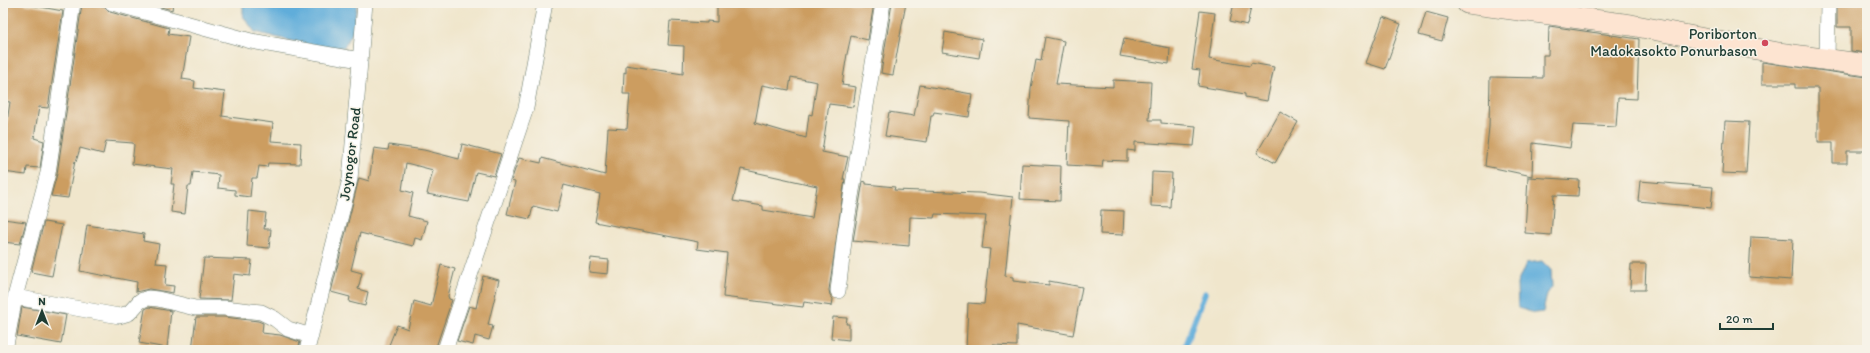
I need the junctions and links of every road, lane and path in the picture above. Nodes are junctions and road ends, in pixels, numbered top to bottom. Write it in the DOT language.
graph roads {
  1 [pos="73,3"];
  2 [pos="112,3"];
  3 [pos="365,3"];
  4 [pos="545,3"];
  5 [pos="883,3"];
  6 [pos="1467,3"];
  7 [pos="1828,3"];
  8 [pos="1499,5"];
  9 [pos="360,60"];
  10 [pos="1827,60"];
  11 [pos="1867,64"];
  12 [pos="838,291"];
  13 [pos="15,297"];
  14 [pos="309,343"];
  15 [pos="5,350"];
  16 [pos="445,350"];
  1 -- 13 [label="street"];
  2 -- 9 [label="street"];
  3 -- 9 [label="street, Joynogor Road"];
  4 -- 16 [label="street"];
  5 -- 12 [label="street"];
  6 -- 8 [label="street"];
  7 -- 10 [label="street"];
  8 -- 10 [label="street"];
  9 -- 14 [label="street, Joynogor Road"];
  10 -- 11 [label="street"];
  13 -- 14 [label="street"];
  13 -- 15 [label="street"];
}
